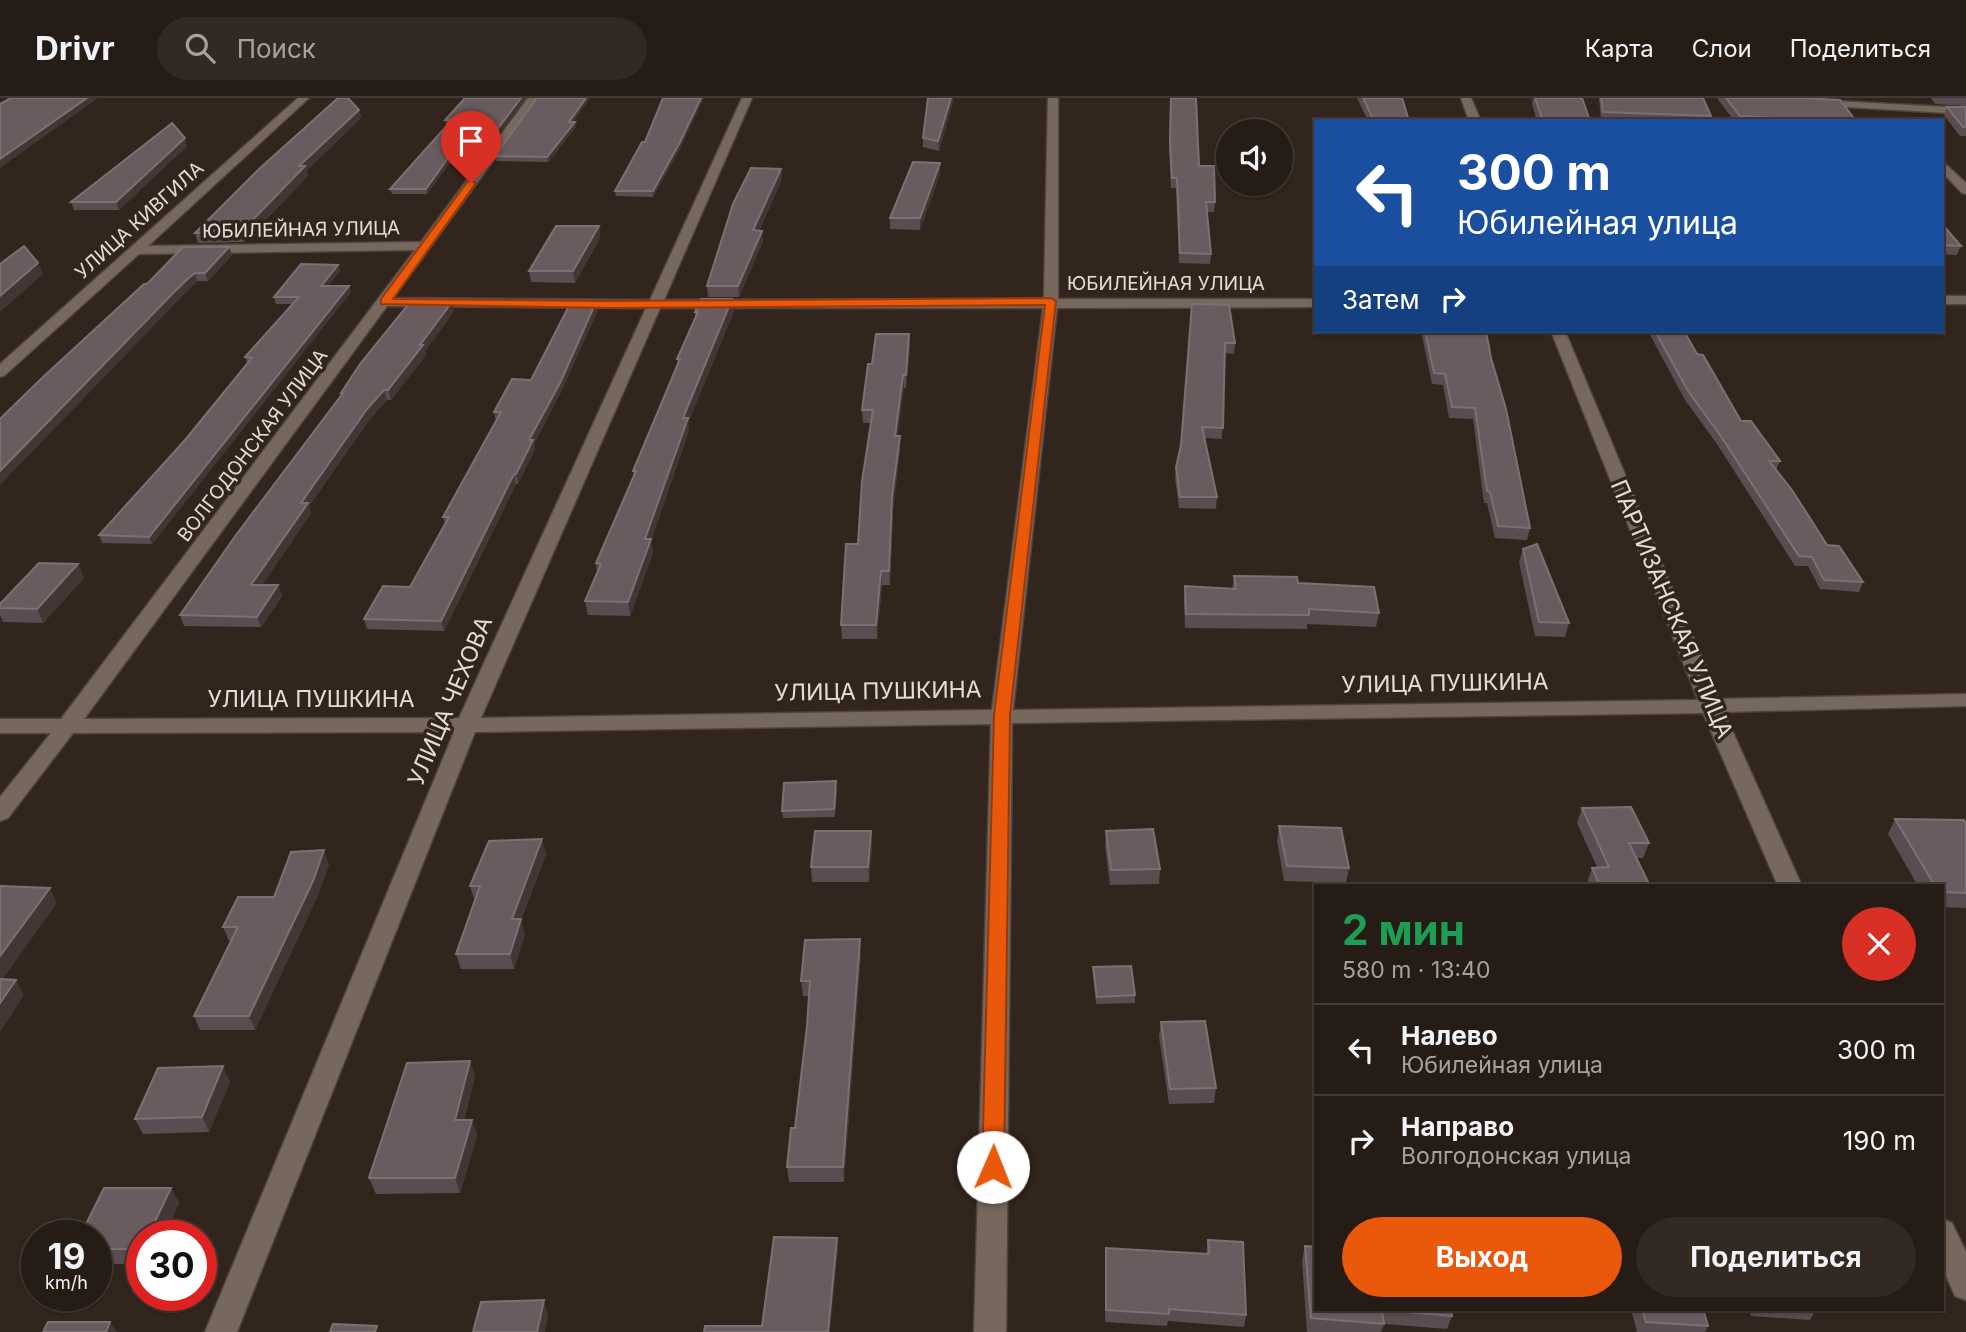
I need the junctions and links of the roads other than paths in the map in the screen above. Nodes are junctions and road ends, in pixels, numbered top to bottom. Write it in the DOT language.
graph roads {
  1 [pos="304,98"];
  2 [pos="534,98"];
  3 [pos="747,98"];
  4 [pos="1053,98"];
  5 [pos="1466,98"];
  6 [pos="1802,102"];
  7 [pos="1889,102"];
  8 [pos="1966,111"];
  9 [pos="1474,119"];
  10 [pos="1902,119"];
  11 [pos="1944,166"];
  12 [pos="1966,190"];
  13 [pos="425,246"];
  14 [pos="135,250"];
  15 [pos="1944,300"];
  16 [pos="1966,300"];
  17 [pos="1051,301"];
  18 [pos="385,302"];
  19 [pos="655,303"];
  20 [pos="1314,303"];
  21 [pos="1559,333"];
  22 [pos="0,372"];
  23 [pos="1966,700"];
  24 [pos="1711,706"];
  25 [pos="1002,715"];
  26 [pos="467,725"];
  27 [pos="0,726"];
  28 [pos="69,726"];
  29 [pos="0,813"];
  30 [pos="1789,884"];
  31 [pos="1944,1236"];
  32 [pos="1966,1286"];
  33 [pos="221,1332"];
  34 [pos="990,1332"];
  1 -- 14 [label="street, УЛИЦА КИВГИЛА"];
  2 -- 13 [label="street, ВОЛГОДОНСКАЯ УЛИЦА"];
  3 -- 19 [label="street, УЛИЦА ЧЕХОВА"];
  4 -- 17 [label="street"];
  5 -- 9 [label="street"];
  6 -- 7 [label="street"];
  7 -- 8 [label="street"];
  7 -- 10 [label="street"];
  11 -- 12 [label="street"];
  13 -- 14 [label="street, ЮБИЛЕЙНАЯ УЛИЦА"];
  13 -- 18 [label="street, ВОЛГОДОНСКАЯ УЛИЦА"];
  14 -- 22 [label="street, УЛИЦА КИВГИЛА"];
  15 -- 16 [label="street"];
  17 -- 19 [label="street, ЮБИЛЕЙНАЯ УЛИЦА"];
  17 -- 20 [label="street, ЮБИЛЕЙНАЯ УЛИЦА"];
  17 -- 25 [label="street"];
  18 -- 19 [label="street, ЮБИЛЕЙНАЯ УЛИЦА"];
  18 -- 28 [label="street, ВОЛГОДОНСКАЯ УЛИЦА"];
  19 -- 26 [label="street, УЛИЦА ЧЕХОВА"];
  21 -- 24 [label="street, ПАРТИЗАНСКАЯ УЛИЦА"];
  23 -- 24 [label="street, УЛИЦА ПУШКИНА"];
  24 -- 25 [label="street, УЛИЦА ПУШКИНА"];
  24 -- 30 [label="street, ПАРТИЗАНСКАЯ УЛИЦА"];
  25 -- 26 [label="street, УЛИЦА ПУШКИНА"];
  25 -- 34 [label="street"];
  26 -- 28 [label="street, УЛИЦА ПУШКИНА"];
  26 -- 33 [label="street, УЛИЦА ЧЕХОВА"];
  27 -- 28 [label="street, УЛИЦА ПУШКИНА"];
  28 -- 29 [label="street, ВОЛГОДОНСКАЯ УЛИЦА"];
  31 -- 32 [label="street"];
}
